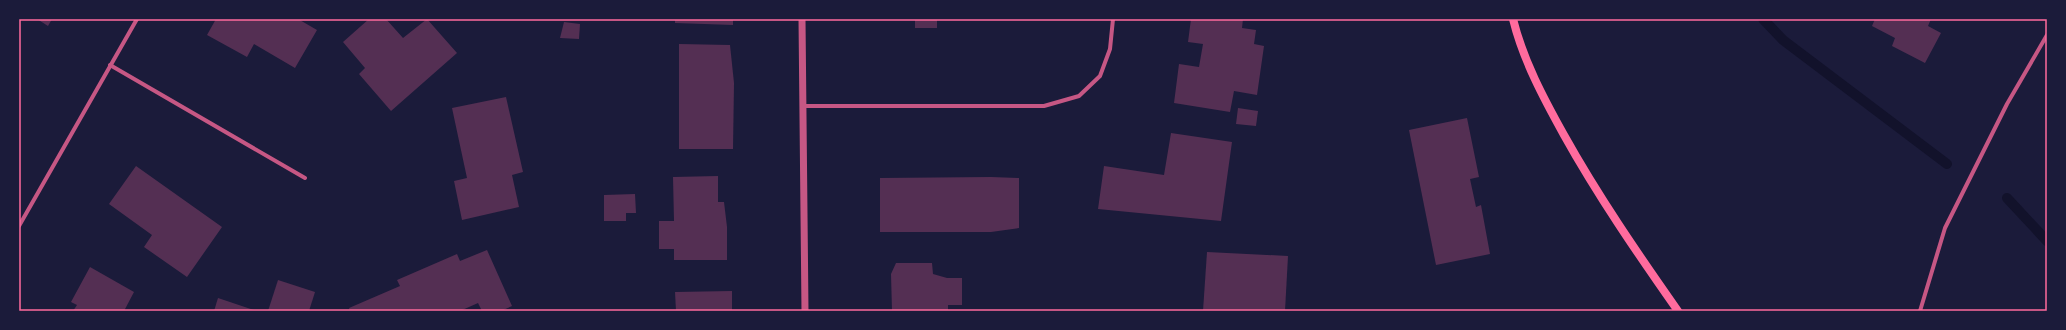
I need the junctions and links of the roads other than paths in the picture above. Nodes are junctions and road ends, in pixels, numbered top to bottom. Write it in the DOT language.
graph roads {
  1 [pos="137,19"];
  2 [pos="802,19"];
  3 [pos="1113,19"];
  4 [pos="1512,19"];
  5 [pos="2047,35"];
  6 [pos="110,65"];
  7 [pos="802,106"];
  8 [pos="305,178"];
  9 [pos="19,226"];
  10 [pos="805,311"];
  11 [pos="1678,311"];
  12 [pos="1920,311"];
  1 -- 6 [label="street"];
  2 -- 7 [label="street"];
  3 -- 7 [label="street"];
  4 -- 11 [label="main road"];
  5 -- 12 [label="street"];
  6 -- 8 [label="street"];
  6 -- 9 [label="street"];
  7 -- 10 [label="street"];
}
